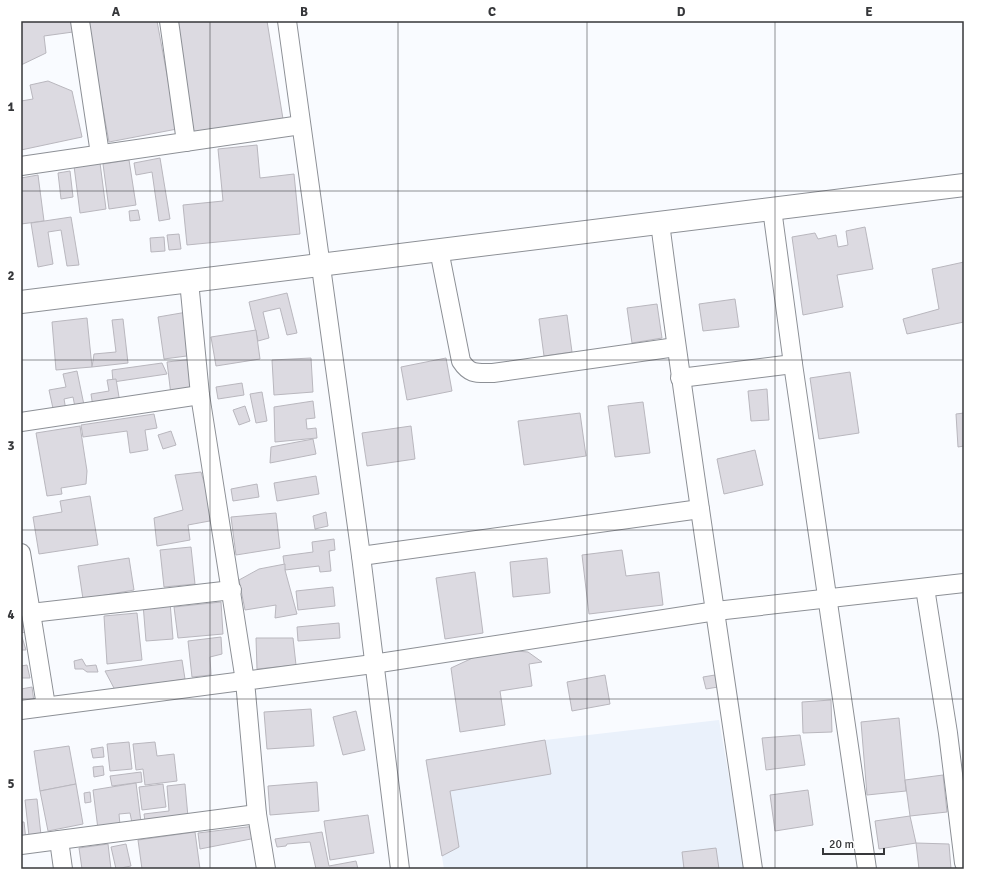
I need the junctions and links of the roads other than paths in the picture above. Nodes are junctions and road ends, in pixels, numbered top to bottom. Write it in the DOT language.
graph roads {
  1 [pos="80,21"];
  2 [pos="169,21"];
  3 [pos="287,21"];
  4 [pos="301,125"];
  5 [pos="186,142"];
  6 [pos="100,154"];
  7 [pos="21,166"];
  8 [pos="964,185"];
  9 [pos="772,209"];
  10 [pos="660,223"];
  11 [pos="439,250"];
  12 [pos="320,265"];
  13 [pos="189,281"];
  14 [pos="21,302"];
  15 [pos="676,347"];
  16 [pos="792,364"];
  17 [pos="680,378"];
  18 [pos="200,395"];
  19 [pos="21,422"];
  20 [pos="700,509"];
  21 [pos="21,553"];
  22 [pos="361,556"];
  23 [pos="964,583"];
  24 [pos="926,588"];
  25 [pos="232,590"];
  26 [pos="828,600"];
  27 [pos="716,611"];
  28 [pos="31,613"];
  29 [pos="373,664"];
  30 [pos="245,681"];
  31 [pos="46,706"];
  32 [pos="21,710"];
  33 [pos="257,814"];
  34 [pos="59,840"];
  35 [pos="21,845"];
  36 [pos="964,862"];
  37 [pos="63,869"];
  38 [pos="266,869"];
  39 [pos="400,869"];
  40 [pos="753,869"];
  41 [pos="867,869"];
  1 -- 6 [label="street"];
  2 -- 5 [label="street"];
  3 -- 4 [label="street"];
  4 -- 5 [label="street"];
  4 -- 12 [label="street"];
  5 -- 6 [label="street"];
  6 -- 7 [label="street"];
  8 -- 9 [label="street"];
  9 -- 10 [label="street"];
  9 -- 16 [label="street"];
  10 -- 11 [label="street"];
  10 -- 15 [label="street"];
  11 -- 12 [label="street"];
  11 -- 15 [label="street"];
  12 -- 13 [label="street"];
  12 -- 22 [label="street"];
  13 -- 14 [label="street"];
  13 -- 18 [label="street"];
  15 -- 17 [label="street"];
  16 -- 17 [label="street"];
  16 -- 26 [label="street"];
  17 -- 20 [label="street"];
  18 -- 19 [label="street"];
  18 -- 25 [label="street"];
  20 -- 22 [label="street"];
  20 -- 27 [label="street"];
  21 -- 28 [label="street"];
  22 -- 29 [label="street"];
  23 -- 24 [label="street"];
  24 -- 26 [label="street"];
  24 -- 36 [label="street"];
  25 -- 28 [label="street"];
  25 -- 30 [label="street"];
  26 -- 27 [label="street"];
  26 -- 41 [label="street"];
  27 -- 29 [label="street"];
  27 -- 40 [label="street"];
  28 -- 31 [label="street"];
  29 -- 30 [label="street"];
  29 -- 39 [label="street"];
  30 -- 31 [label="street"];
  30 -- 33 [label="street"];
  31 -- 32 [label="street"];
  33 -- 34 [label="street"];
  33 -- 38 [label="street"];
  34 -- 35 [label="street"];
  34 -- 37 [label="street"];
}
